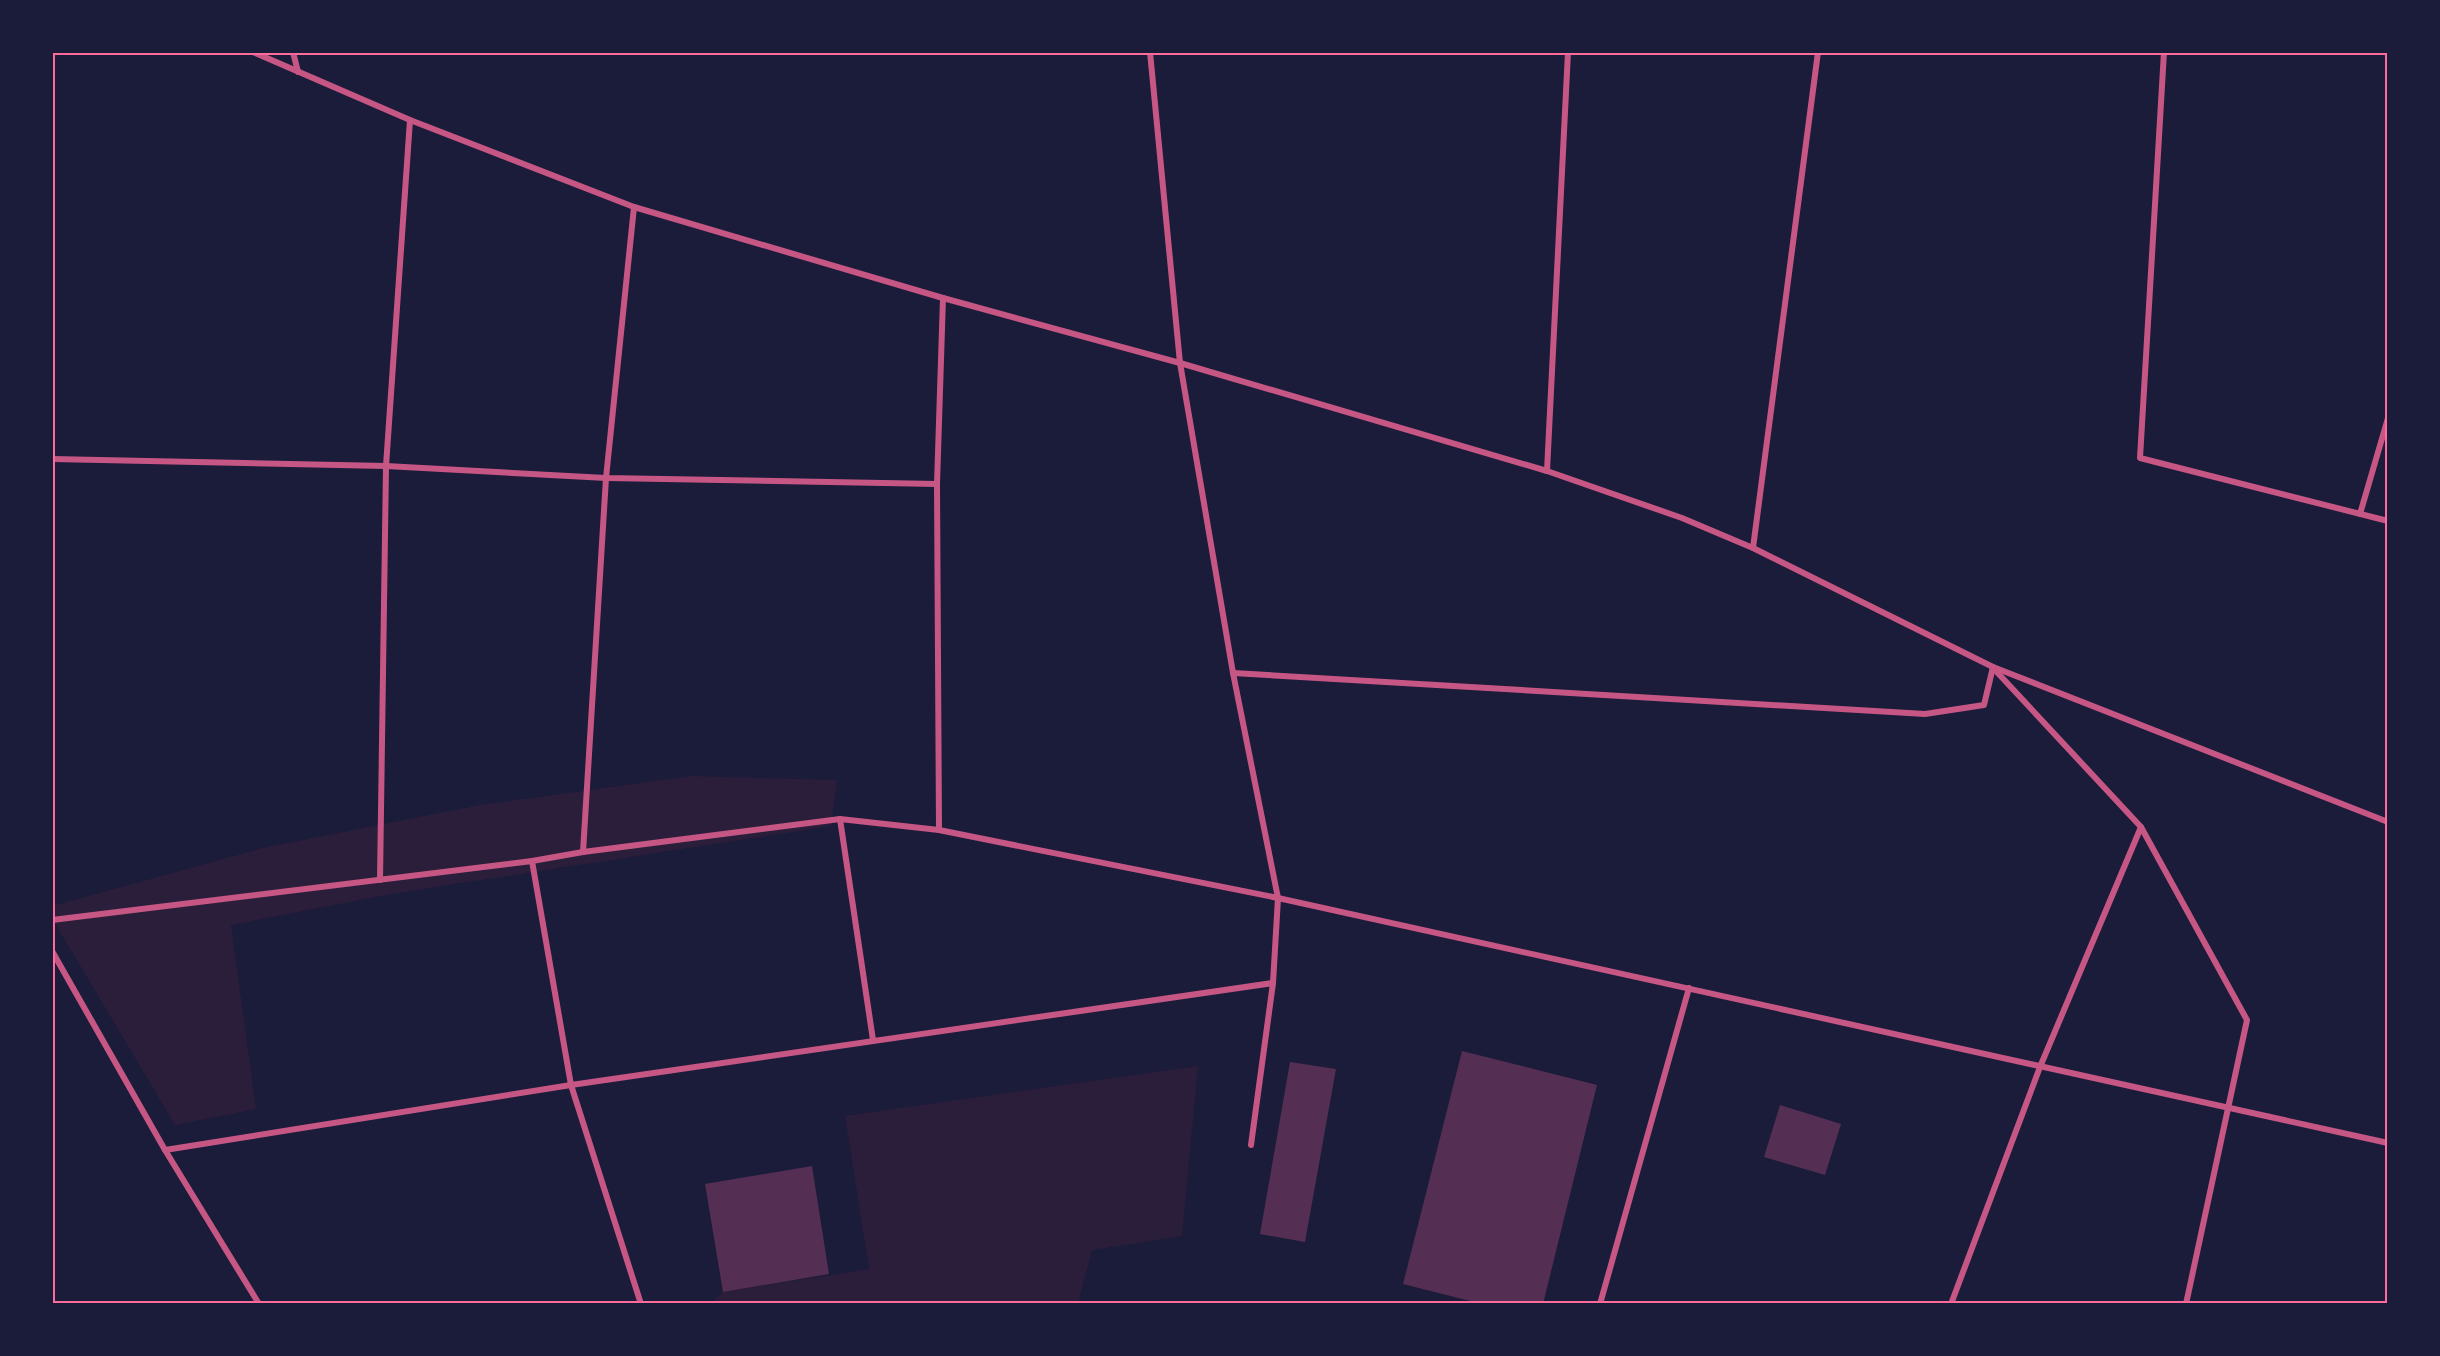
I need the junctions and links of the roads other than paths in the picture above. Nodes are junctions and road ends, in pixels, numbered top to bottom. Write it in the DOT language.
graph roads {
  1 [pos="253,52"];
  2 [pos="293,52"];
  3 [pos="1150,52"];
  4 [pos="1568,52"];
  5 [pos="1818,52"];
  6 [pos="2164,52"];
  7 [pos="298,72"];
  8 [pos="410,120"];
  9 [pos="634,207"];
  10 [pos="943,298"];
  11 [pos="1180,363"];
  12 [pos="2388,418"];
  13 [pos="52,459"];
  14 [pos="386,466"];
  15 [pos="1547,471"];
  16 [pos="606,478"];
  17 [pos="937,484"];
  18 [pos="2360,514"];
  19 [pos="2388,521"];
  20 [pos="1753,548"];
  21 [pos="1993,667"];
  22 [pos="1233,673"];
  23 [pos="840,819"];
  24 [pos="2388,822"];
  25 [pos="2141,827"];
  26 [pos="939,830"];
  27 [pos="583,852"];
  28 [pos="532,861"];
  29 [pos="380,880"];
  30 [pos="1278,898"];
  31 [pos="52,920"];
  32 [pos="52,951"];
  33 [pos="1273,983"];
  34 [pos="1689,988"];
  35 [pos="873,1040"];
  36 [pos="2040,1067"];
  37 [pos="571,1085"];
  38 [pos="2227,1107"];
  39 [pos="2388,1143"];
  40 [pos="1251,1145"];
  41 [pos="165,1150"];
  42 [pos="259,1304"];
  43 [pos="641,1304"];
  44 [pos="1600,1304"];
  45 [pos="1951,1304"];
  46 [pos="2186,1304"];
  1 -- 7 [label="street"];
  2 -- 7 [label="street"];
  3 -- 11 [label="street"];
  4 -- 15 [label="street"];
  5 -- 20 [label="street"];
  6 -- 18 [label="street"];
  7 -- 8 [label="street"];
  8 -- 9 [label="street"];
  8 -- 14 [label="street"];
  9 -- 10 [label="street"];
  9 -- 16 [label="street"];
  10 -- 11 [label="street"];
  10 -- 17 [label="street"];
  11 -- 15 [label="street"];
  11 -- 22 [label="street"];
  12 -- 18 [label="street"];
  13 -- 14 [label="street"];
  14 -- 16 [label="street"];
  14 -- 29 [label="street"];
  15 -- 20 [label="street"];
  16 -- 17 [label="street"];
  16 -- 27 [label="street"];
  17 -- 26 [label="street"];
  18 -- 19 [label="street"];
  20 -- 21 [label="street"];
  21 -- 22 [label="street"];
  21 -- 24 [label="street"];
  21 -- 25 [label="street"];
  22 -- 30 [label="street"];
  23 -- 26 [label="street"];
  23 -- 27 [label="street"];
  23 -- 35 [label="street"];
  25 -- 36 [label="street"];
  25 -- 38 [label="street"];
  26 -- 30 [label="street"];
  27 -- 28 [label="street"];
  28 -- 29 [label="street"];
  28 -- 37 [label="street"];
  29 -- 31 [label="street"];
  30 -- 33 [label="street"];
  30 -- 34 [label="street"];
  32 -- 41 [label="street"];
  33 -- 35 [label="street"];
  33 -- 40 [label="street"];
  34 -- 36 [label="street"];
  34 -- 44 [label="street"];
  35 -- 37 [label="street"];
  36 -- 38 [label="street"];
  36 -- 45 [label="street"];
  37 -- 41 [label="street"];
  37 -- 43 [label="street"];
  38 -- 39 [label="street"];
  38 -- 46 [label="street"];
  41 -- 42 [label="street"];
}
